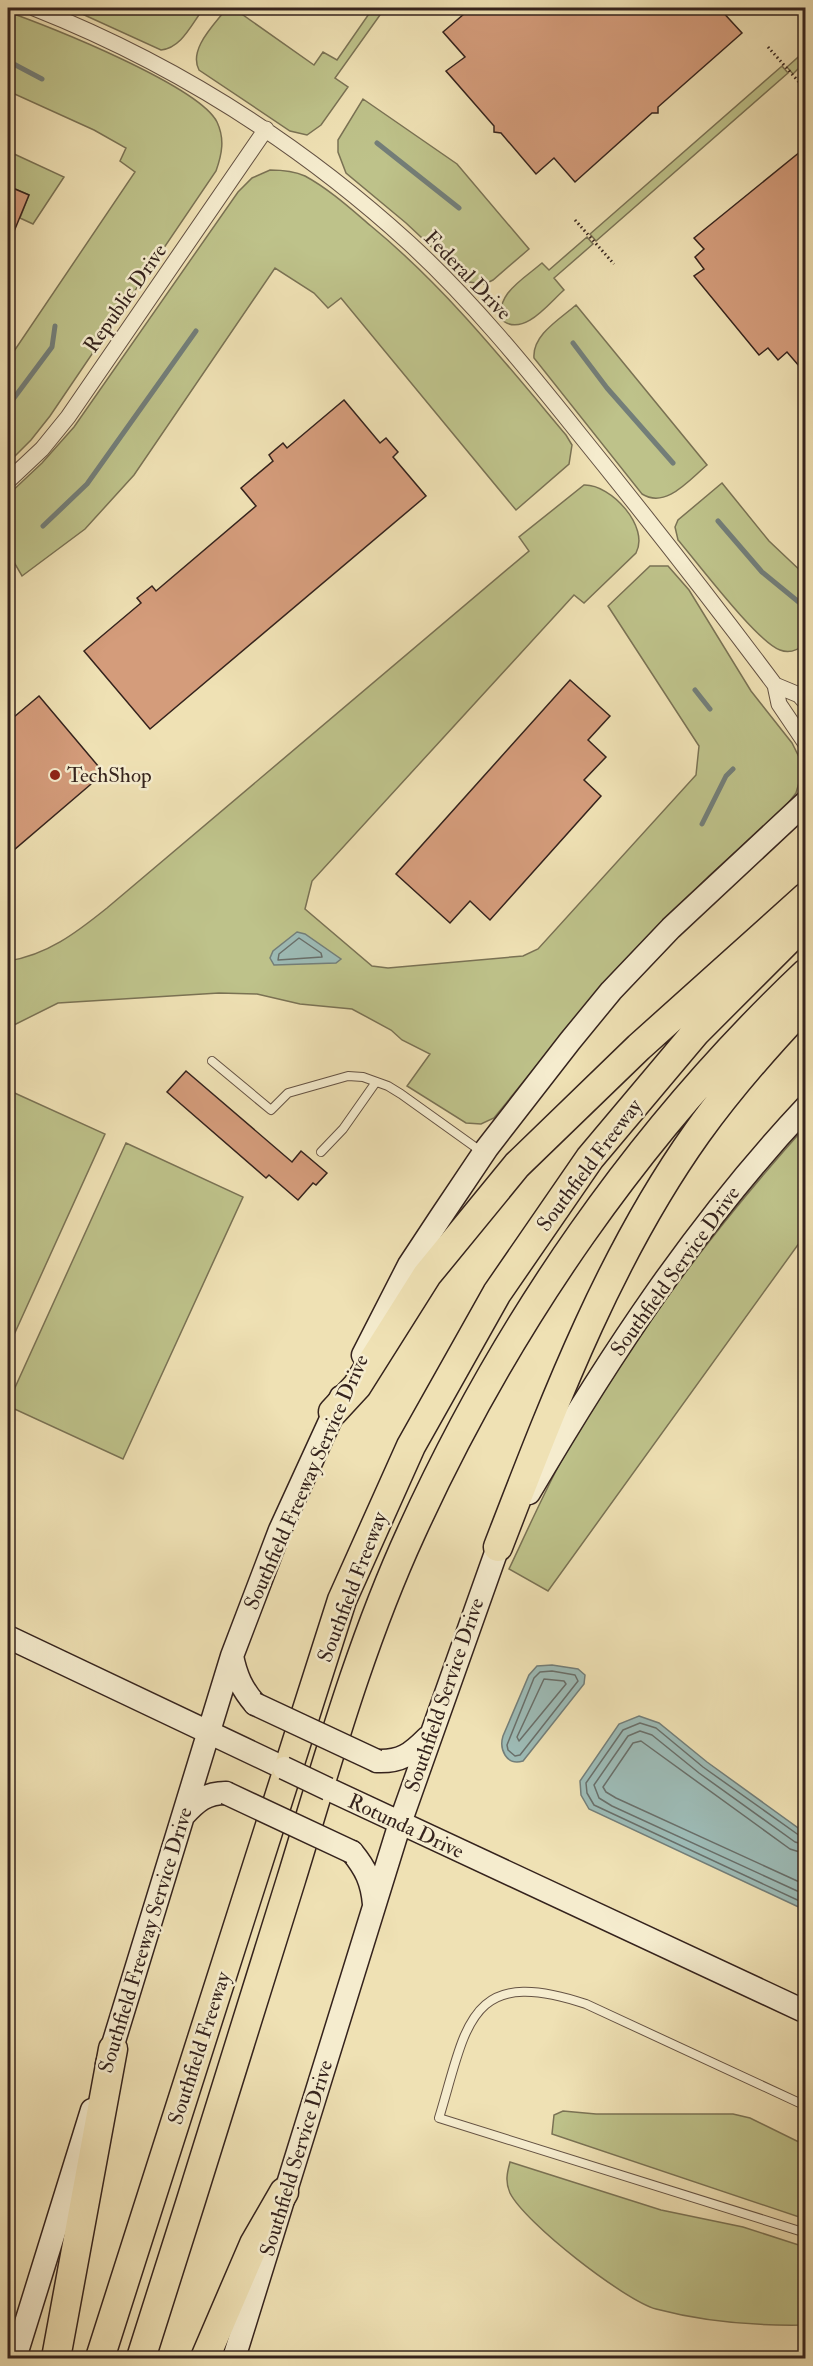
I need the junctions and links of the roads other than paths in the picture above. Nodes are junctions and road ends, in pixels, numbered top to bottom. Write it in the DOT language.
graph roads {
  1 [pos="34,8"];
  2 [pos="266,129"];
  3 [pos="8,481"];
  4 [pos="775,685"];
  5 [pos="806,703"];
  6 [pos="806,744"];
  7 [pos="806,802"];
  8 [pos="806,897"];
  9 [pos="806,922"];
  10 [pos="806,973"];
  11 [pos="806,1004"];
  12 [pos="212,1061"];
  13 [pos="376,1082"];
  14 [pos="806,1107"];
  15 [pos="321,1152"];
  16 [pos="483,1153"];
  17 [pos="333,1412"];
  18 [pos="498,1547"];
  19 [pos="8,1636"];
  20 [pos="232,1656"];
  21 [pos="208,1732"];
  22 [pos="430,1736"];
  23 [pos="184,1815"];
  24 [pos="400,1823"];
  25 [pos="375,1905"];
  26 [pos="806,2012"];
  27 [pos="113,2049"];
  28 [pos="806,2106"];
  29 [pos="284,2192"];
  30 [pos="806,2233"];
  31 [pos="15,2358"];
  32 [pos="56,2358"];
  33 [pos="100,2358"];
  34 [pos="141,2358"];
  35 [pos="206,2358"];
  36 [pos="234,2358"];
  1 -- 2 [label="street, Federal Drive"];
  2 -- 3 [label="street, Republic Drive"];
  2 -- 4 [label="street, Federal Drive"];
  4 -- 5 [label="street, Federal Drive"];
  4 -- 6 [label="street, Federal Drive"];
  7 -- 16 [label="main road, Southfield Freeway Service Drive"];
  8 -- 17 [label="highway"];
  9 -- 33 [label="highway, Southfield Freeway"];
  10 -- 34 [label="highway, Southfield Freeway"];
  11 -- 18 [label="highway"];
  12 -- 13 [label="lane"];
  13 -- 15 [label="lane"];
  13 -- 16 [label="lane"];
  14 -- 18 [label="main road, Southfield Service Drive"];
  16 -- 17 [label="main road, Southfield Freeway Service Drive"];
  17 -- 20 [label="main road, Southfield Freeway Service Drive"];
  18 -- 22 [label="main road, Southfield Service Drive"];
  19 -- 21 [label="main road, Rotunda Drive"];
  20 -- 21 [label="main road, Southfield Freeway Service Drive"];
  20 -- 22 [label="main road, bridge"];
  21 -- 23 [label="main road, Southfield Freeway Service Drive"];
  21 -- 24 [label="main road, Rotunda Drive, bridge"];
  22 -- 24 [label="main road, Southfield Service Drive"];
  23 -- 25 [label="main road, bridge"];
  23 -- 27 [label="main road, Southfield Freeway Service Drive"];
  24 -- 25 [label="main road, Southfield Service Drive"];
  24 -- 26 [label="main road, Rotunda Drive"];
  25 -- 29 [label="main road, Southfield Service Drive"];
  27 -- 31 [label="main road, Southfield Freeway Service Drive"];
  27 -- 32 [label="highway"];
  28 -- 30 [label="lane"];
  29 -- 35 [label="highway"];
  29 -- 36 [label="main road, Southfield Service Drive"];
}
